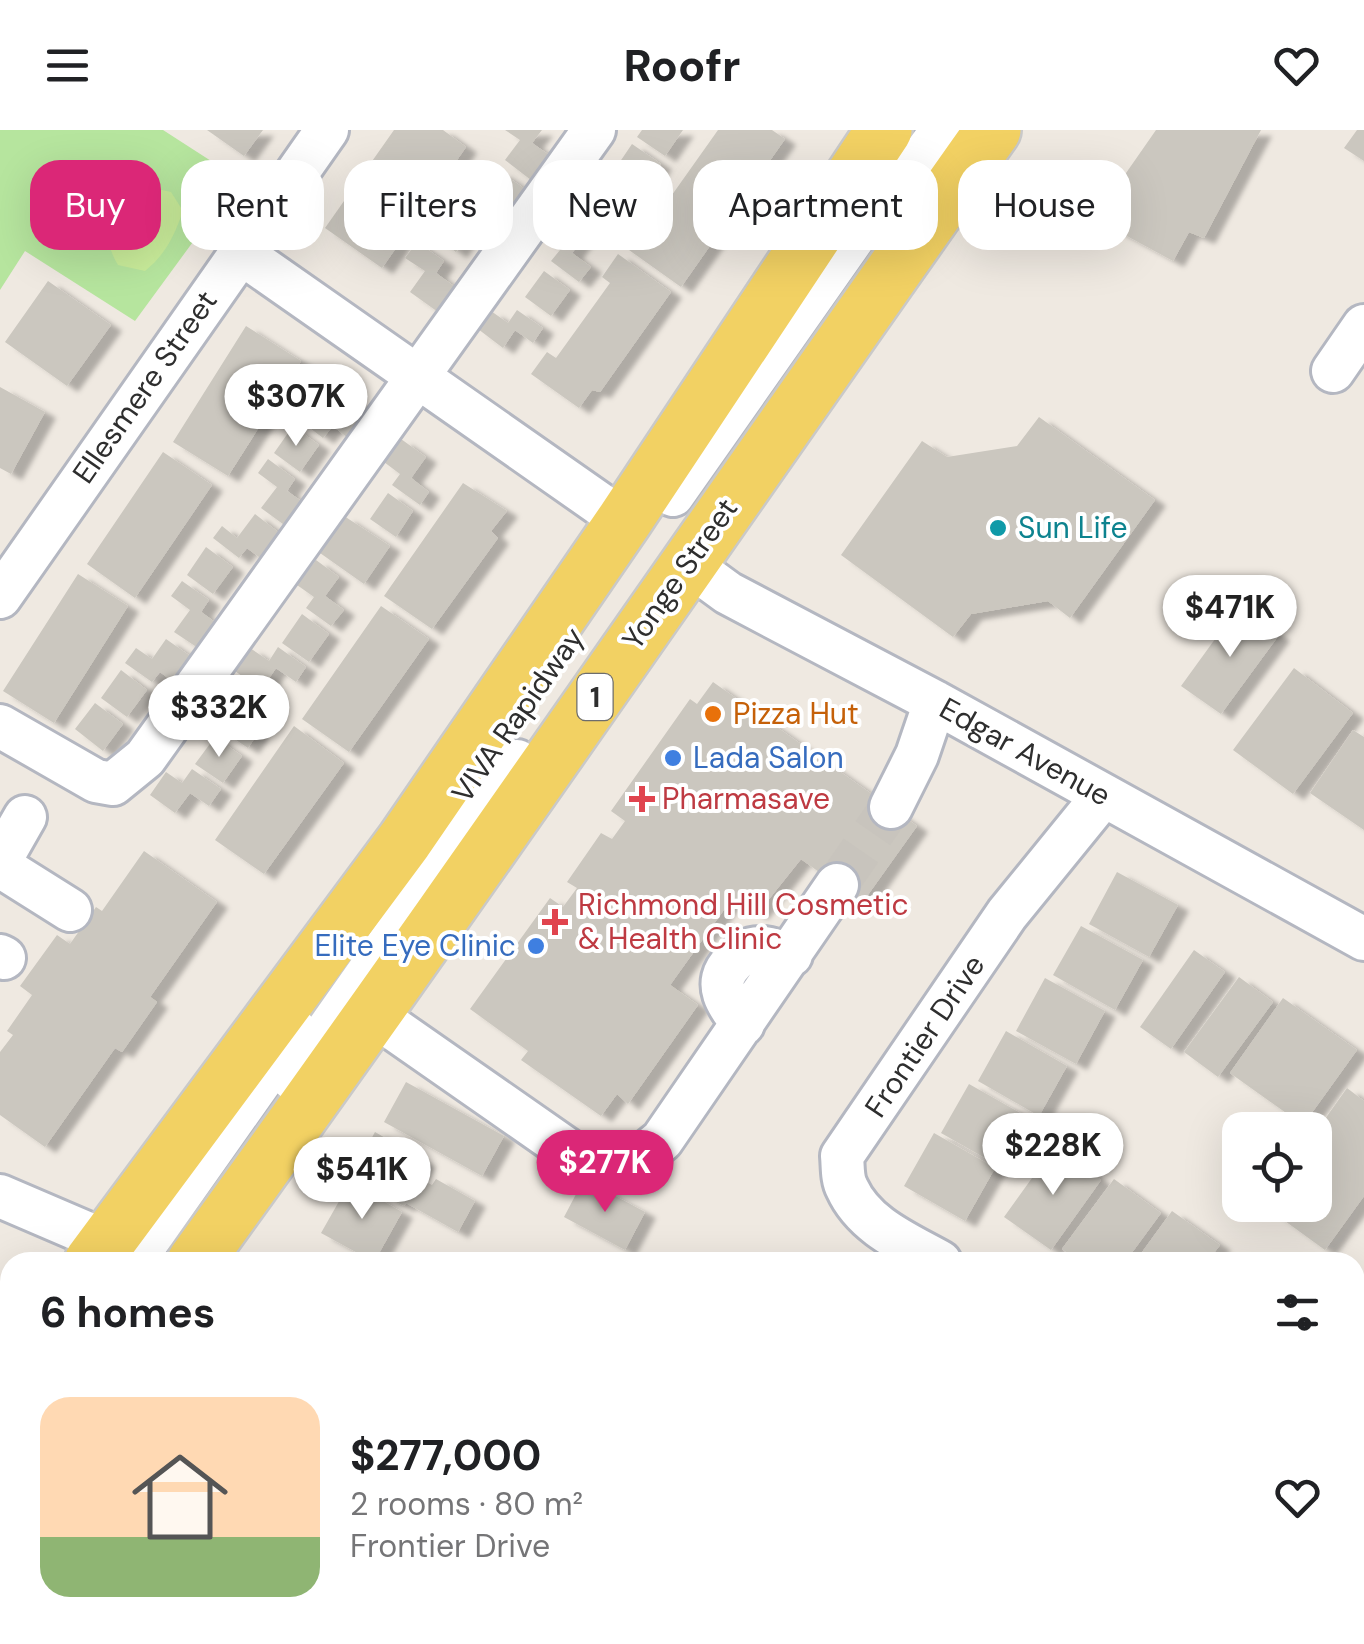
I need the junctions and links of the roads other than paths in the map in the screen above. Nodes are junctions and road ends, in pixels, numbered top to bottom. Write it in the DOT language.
graph roads {
  1 [pos="328,130"];
  2 [pos="594,130"];
  3 [pos="942,130"];
  4 [pos="992,130"];
  5 [pos="897,152"];
  6 [pos="241,253"];
  7 [pos="1364,326"];
  8 [pos="1333,371"];
  9 [pos="417,375"];
  10 [pos="624,520"];
  11 [pos="687,563"];
  12 [pos="6,573"];
  13 [pos="935,702"];
  14 [pos="0,726"];
  15 [pos="1103,796"];
  16 [pos="890,807"];
  17 [pos="25,817"];
  18 [pos="0,864"];
  19 [pos="837,885"];
  20 [pos="70,910"];
  21 [pos="1364,939"];
  22 [pos="374,1015"];
  23 [pos="0,1196"];
  24 [pos="119,1252"];
  25 [pos="136,1252"];
  26 [pos="136,1252"];
  27 [pos="202,1252"];
  28 [pos="922,1252"];
  1 -- 6 [label="street, Ellesmere Street"];
  2 -- 9 [label="street"];
  3 -- 5 [label="street, VIVA Rapidway"];
  4 -- 11 [label="main road, Yonge Street / 1"];
  5 -- 10 [label="main road"];
  5 -- 25 [label="street, VIVA Rapidway"];
  6 -- 9 [label="street"];
  6 -- 12 [label="street, Ellesmere Street"];
  7 -- 8 [label="street"];
  9 -- 10 [label="street"];
  9 -- 14 [label="street"];
  10 -- 26 [label="main road"];
  11 -- 13 [label="street, Edgar Avenue"];
  11 -- 22 [label="main road, Yonge Street / 1"];
  13 -- 15 [label="street, Edgar Avenue"];
  13 -- 16 [label="street"];
  15 -- 21 [label="street, Edgar Avenue"];
  15 -- 28 [label="street, Frontier Drive"];
  17 -- 18 [label="street"];
  18 -- 20 [label="street"];
  19 -- 22 [label="street"];
  22 -- 27 [label="main road, Yonge Street / 1"];
  23 -- 24 [label="street"];
}
